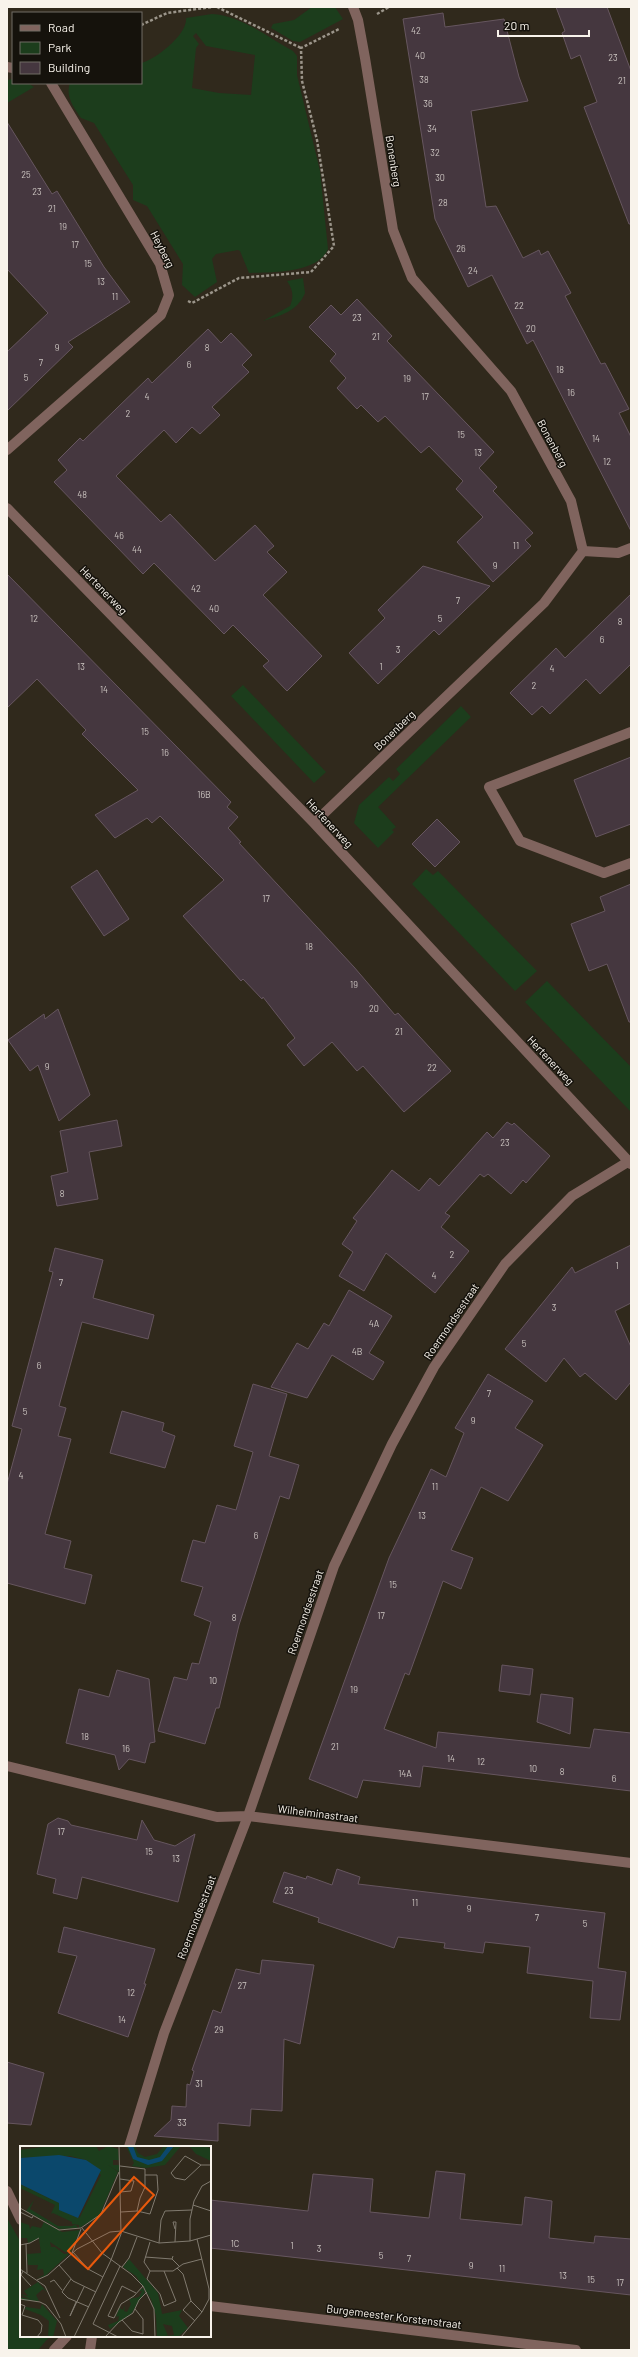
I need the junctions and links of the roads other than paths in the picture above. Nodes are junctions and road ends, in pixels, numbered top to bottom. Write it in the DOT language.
graph roads {
  1 [pos="353,7"];
  2 [pos="52,84"];
  3 [pos="7,450"];
  4 [pos="7,508"];
  5 [pos="631,548"];
  6 [pos="583,551"];
  7 [pos="631,732"];
  8 [pos="314,823"];
  9 [pos="631,863"];
  10 [pos="630,1161"];
  11 [pos="7,1766"];
  12 [pos="248,1816"];
  13 [pos="631,1864"];
  14 [pos="129,2146"];
  15 [pos="7,2191"];
  16 [pos="20,2218"];
  17 [pos="211,2306"];
  18 [pos="66,2337"];
  19 [pos="92,2337"];
  20 [pos="54,2350"];
  21 [pos="90,2350"];
  22 [pos="576,2350"];
  1 -- 6 [label="street, Bonenberg"];
  2 -- 3 [label="street, Heyberg"];
  4 -- 8 [label="street, Hertenerweg"];
  5 -- 6 [label="street"];
  6 -- 8 [label="street, Bonenberg"];
  7 -- 9 [label="street"];
  8 -- 10 [label="street, Hertenerweg"];
  10 -- 12 [label="street, Roermondsestraat"];
  11 -- 12 [label="street, Wilhelminastraat"];
  12 -- 13 [label="street, Wilhelminastraat"];
  12 -- 14 [label="street, Roermondsestraat"];
  15 -- 16 [label="street"];
  17 -- 22 [label="street, Burgemeester Korstenstraat"];
  18 -- 20 [label="street"];
  19 -- 21 [label="street"];
}
